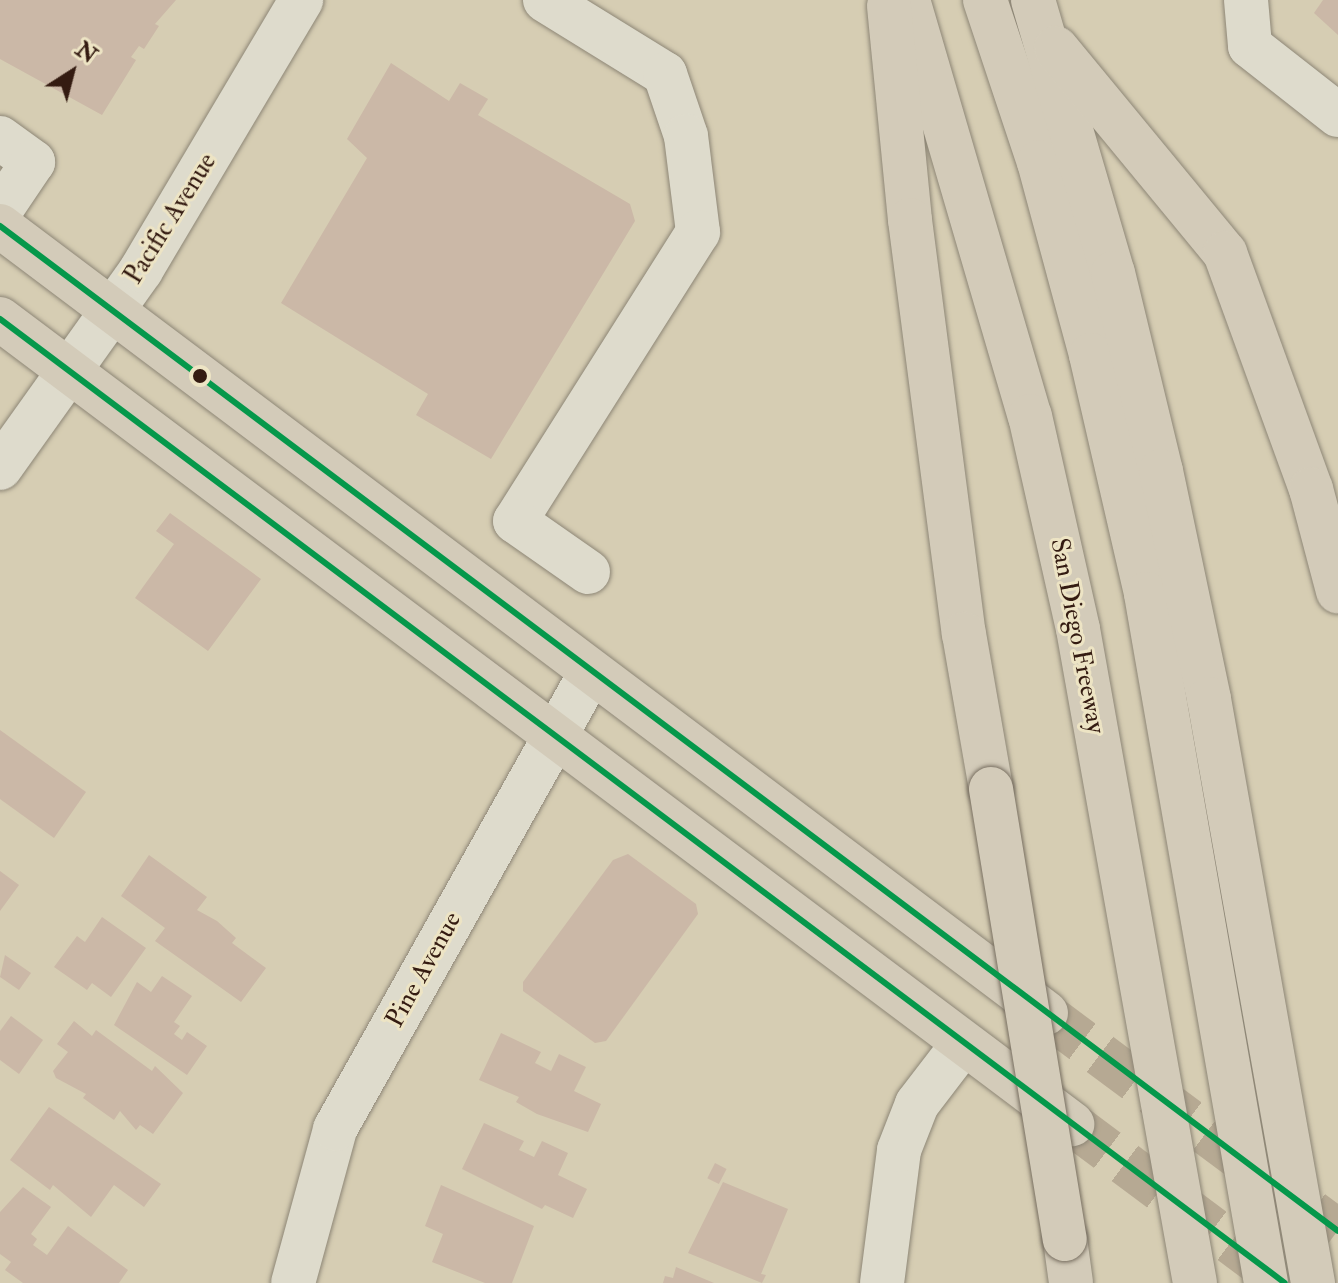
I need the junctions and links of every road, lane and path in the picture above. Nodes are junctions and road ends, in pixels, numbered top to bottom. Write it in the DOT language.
graph roads {
  1 [pos="301,0"];
  2 [pos="545,0"];
  3 [pos="889,0"];
  4 [pos="908,0"];
  5 [pos="960,0"];
  6 [pos="985,0"];
  7 [pos="1246,0"];
  8 [pos="1039,17"];
  9 [pos="1338,115"];
  10 [pos="0,138"];
  11 [pos="0,211"];
  12 [pos="0,226"];
  13 [pos="113,312"];
  14 [pos="0,319"];
  15 [pos="70,372"];
  16 [pos="0,468"];
  17 [pos="588,572"];
  18 [pos="1338,591"];
  19 [pos="591,672"];
  20 [pos="555,736"];
  21 [pos="1047,1015"];
  22 [pos="963,1044"];
  23 [pos="1072,1124"];
  24 [pos="293,1283"];
  25 [pos="882,1283"];
  26 [pos="1071,1283"];
  27 [pos="1195,1283"];
  28 [pos="1243,1283"];
  29 [pos="1266,1283"];
  30 [pos="1313,1283"];
  1 -- 13 [label="street, Pacific Avenue"];
  2 -- 17 [label="street"];
  3 -- 26 [label="main road, bridge"];
  4 -- 27 [label="main road, San Diego Freeway"];
  5 -- 28 [label="main road"];
  6 -- 29 [label="main road"];
  7 -- 9 [label="street"];
  8 -- 18 [label="main road"];
  8 -- 30 [label="main road"];
  10 -- 11 [label="street"];
  12 -- 13 [label="main road"];
  13 -- 15 [label="street, Pacific Avenue"];
  13 -- 19 [label="main road"];
  14 -- 15 [label="main road"];
  15 -- 16 [label="street, Pacific Avenue"];
  15 -- 20 [label="main road"];
  19 -- 20 [label="street, Pine Avenue"];
  19 -- 21 [label="main road"];
  20 -- 22 [label="main road"];
  20 -- 24 [label="street, Pine Avenue"];
  22 -- 23 [label="main road"];
  22 -- 25 [label="street"];
}
